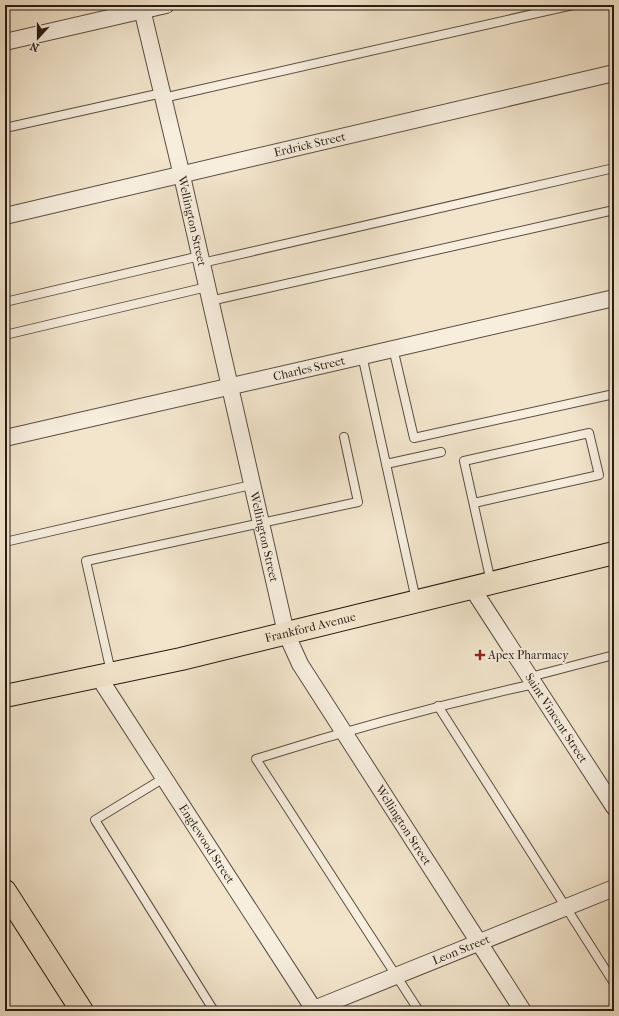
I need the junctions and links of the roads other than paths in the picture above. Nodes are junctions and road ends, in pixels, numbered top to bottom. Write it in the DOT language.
graph roads {
  1 [pos="166,5"];
  2 [pos="573,5"];
  3 [pos="142,8"];
  4 [pos="5,42"];
  5 [pos="614,74"];
  6 [pos="162,95"];
  7 [pos="5,128"];
  8 [pos="614,168"];
  9 [pos="182,176"];
  10 [pos="614,210"];
  11 [pos="5,216"];
  12 [pos="201,260"];
  13 [pos="208,294"];
  14 [pos="614,298"];
  15 [pos="5,302"];
  16 [pos="5,335"];
  17 [pos="393,348"];
  18 [pos="362,356"];
  19 [pos="229,388"];
  20 [pos="614,394"];
  21 [pos="344,437"];
  22 [pos="5,438"];
  23 [pos="441,452"];
  24 [pos="386,464"];
  25 [pos="251,485"];
  26 [pos="474,503"];
  27 [pos="260,523"];
  28 [pos="5,542"];
  29 [pos="614,553"];
  30 [pos="482,585"];
  31 [pos="416,601"];
  32 [pos="286,633"];
  33 [pos="614,655"];
  34 [pos="105,675"];
  35 [pos="532,680"];
  36 [pos="5,696"];
  37 [pos="438,706"];
  38 [pos="343,731"];
  39 [pos="164,778"];
  40 [pos="614,807"];
  41 [pos="614,888"];
  42 [pos="5,891"];
  43 [pos="566,908"];
  44 [pos="479,942"];
  45 [pos="396,976"];
  46 [pos="614,984"];
  47 [pos="313,1010"];
  48 [pos="82,1011"];
  49 [pos="214,1011"];
  50 [pos="419,1011"];
  51 [pos="523,1011"];
  1 -- 3 [label="street"];
  2 -- 6 [label="lane"];
  3 -- 4 [label="street"];
  3 -- 6 [label="street, Wellington Street"];
  5 -- 9 [label="street, Erdrick Street"];
  6 -- 7 [label="lane"];
  6 -- 9 [label="street, Wellington Street"];
  8 -- 12 [label="lane"];
  9 -- 11 [label="street, Erdrick Street"];
  9 -- 12 [label="street, Wellington Street"];
  10 -- 13 [label="lane"];
  12 -- 13 [label="street, Wellington Street"];
  12 -- 15 [label="lane"];
  13 -- 16 [label="lane"];
  13 -- 19 [label="street, Wellington Street"];
  14 -- 17 [label="street, Charles Street"];
  17 -- 18 [label="street, Charles Street"];
  17 -- 20 [label="lane"];
  18 -- 19 [label="street, Charles Street"];
  18 -- 24 [label="lane"];
  19 -- 22 [label="street, Charles Street"];
  19 -- 25 [label="street, Wellington Street"];
  21 -- 27 [label="lane"];
  23 -- 24 [label="lane"];
  24 -- 31 [label="lane"];
  25 -- 27 [label="street, Wellington Street"];
  25 -- 28 [label="lane"];
  26 -- 26 [label="lane"];
  26 -- 30 [label="lane"];
  27 -- 32 [label="street, Wellington Street"];
  27 -- 34 [label="lane"];
  29 -- 30 [label="main road, Frankford Avenue"];
  30 -- 31 [label="main road, Frankford Avenue"];
  30 -- 35 [label="street, Saint Vincent Street"];
  31 -- 32 [label="main road, Frankford Avenue"];
  32 -- 34 [label="main road, Frankford Avenue"];
  32 -- 38 [label="street, Wellington Street"];
  33 -- 35 [label="lane"];
  34 -- 36 [label="main road, Frankford Avenue"];
  34 -- 39 [label="street, Englewood Street"];
  35 -- 37 [label="lane"];
  35 -- 40 [label="street, Saint Vincent Street"];
  37 -- 38 [label="lane"];
  37 -- 43 [label="lane"];
  38 -- 44 [label="street, Wellington Street"];
  38 -- 45 [label="lane"];
  39 -- 47 [label="street, Englewood Street"];
  39 -- 49 [label="lane"];
  41 -- 43 [label="street, Leon Street"];
  42 -- 48 [label="main road"];
  43 -- 44 [label="street, Leon Street"];
  43 -- 46 [label="lane"];
  44 -- 45 [label="street, Leon Street"];
  44 -- 51 [label="street, Wellington Street"];
  45 -- 47 [label="street, Leon Street"];
  45 -- 50 [label="lane"];
}
